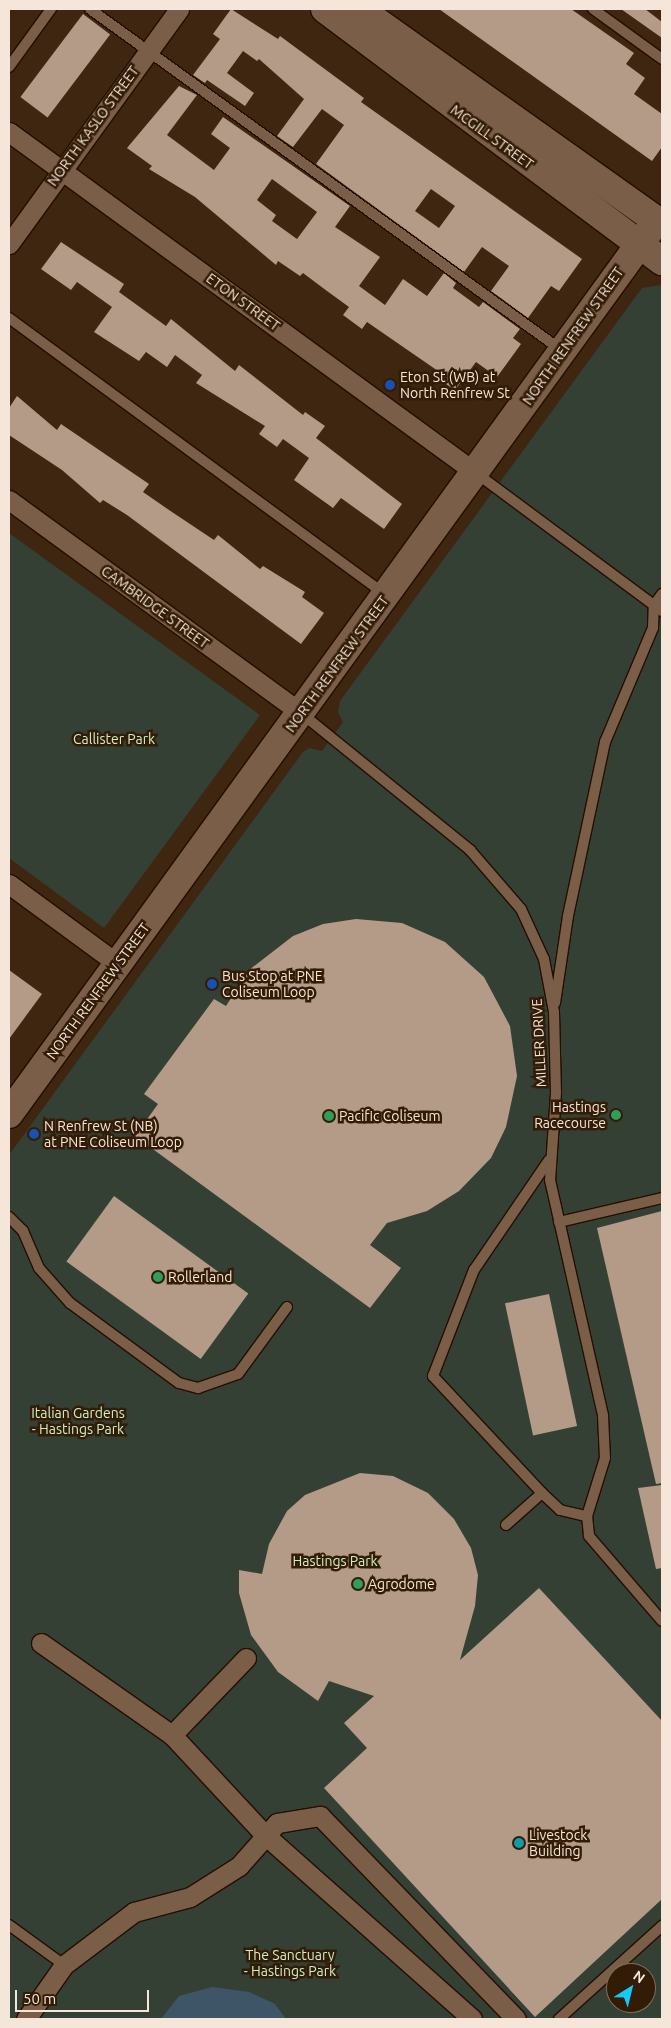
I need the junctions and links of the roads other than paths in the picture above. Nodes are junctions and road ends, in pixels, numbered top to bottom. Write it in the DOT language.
graph roads {
  1 [pos="51,9"];
  2 [pos="90,9"];
  3 [pos="179,9"];
  4 [pos="325,9"];
  5 [pos="359,9"];
  6 [pos="593,9"];
  7 [pos="148,51"];
  8 [pos="662,58"];
  9 [pos="9,66"];
  10 [pos="9,132"];
  11 [pos="61,170"];
  12 [pos="660,219"];
  13 [pos="9,244"];
  14 [pos="639,244"];
  15 [pos="662,261"];
  16 [pos="9,318"];
  17 [pos="562,351"];
  18 [pos="476,473"];
  19 [pos="9,500"];
  20 [pos="662,594"];
  21 [pos="387,596"];
  22 [pos="658,608"];
  23 [pos="300,713"];
  24 [pos="9,884"];
  25 [pos="118,964"];
  26 [pos="554,1012"];
  27 [pos="9,1114"];
  28 [pos="549,1160"];
  29 [pos="662,1198"];
  30 [pos="9,1217"];
  31 [pos="559,1222"];
  32 [pos="287,1307"];
  33 [pos="542,1493"];
  34 [pos="587,1516"];
  35 [pos="506,1526"];
  36 [pos="662,1621"];
  37 [pos="41,1644"];
  38 [pos="246,1658"];
  39 [pos="172,1735"];
  40 [pos="265,1836"];
  41 [pos="9,1925"];
  42 [pos="662,1926"];
  43 [pos="64,1965"];
  44 [pos="26,2019"];
  45 [pos="472,2019"];
  46 [pos="516,2019"];
  47 [pos="559,2019"];
  1 -- 9 [label="lane"];
  2 -- 7 [label="lane"];
  3 -- 7 [label="street, NORTH KASLO STREET"];
  4 -- 14 [label="street, MCGILL STREET"];
  5 -- 12 [label="street, MCGILL STREET"];
  6 -- 8 [label="lane"];
  7 -- 11 [label="street, NORTH KASLO STREET"];
  7 -- 17 [label="lane"];
  10 -- 11 [label="street, ETON STREET"];
  11 -- 13 [label="street, NORTH KASLO STREET"];
  11 -- 18 [label="street, ETON STREET"];
  12 -- 14 [label="street, NORTH RENFREW STREET"];
  14 -- 15 [label="street, MCGILL STREET"];
  14 -- 17 [label="street, NORTH RENFREW STREET"];
  16 -- 21 [label="lane"];
  17 -- 18 [label="street, NORTH RENFREW STREET"];
  18 -- 21 [label="street, NORTH RENFREW STREET"];
  18 -- 22 [label="lane"];
  19 -- 23 [label="street, CAMBRIDGE STREET"];
  20 -- 22 [label="lane"];
  21 -- 23 [label="street, NORTH RENFREW STREET"];
  22 -- 26 [label="lane"];
  23 -- 25 [label="street, NORTH RENFREW STREET"];
  23 -- 26 [label="lane, MILLER DRIVE"];
  24 -- 25 [label="street"];
  25 -- 27 [label="street, NORTH RENFREW STREET"];
  26 -- 28 [label="lane, MILLER DRIVE"];
  28 -- 31 [label="lane, MILLER DRIVE"];
  28 -- 33 [label="lane"];
  29 -- 31 [label="lane"];
  30 -- 32 [label="lane"];
  31 -- 34 [label="lane, MILLER DRIVE"];
  33 -- 34 [label="lane"];
  33 -- 35 [label="lane"];
  34 -- 36 [label="lane, MILLER DRIVE"];
  37 -- 39 [label="street"];
  38 -- 39 [label="street"];
  39 -- 40 [label="street"];
  40 -- 43 [label="street"];
  40 -- 45 [label="street"];
  40 -- 46 [label="street"];
  41 -- 43 [label="lane"];
  42 -- 47 [label="lane"];
  43 -- 44 [label="street"];
}
